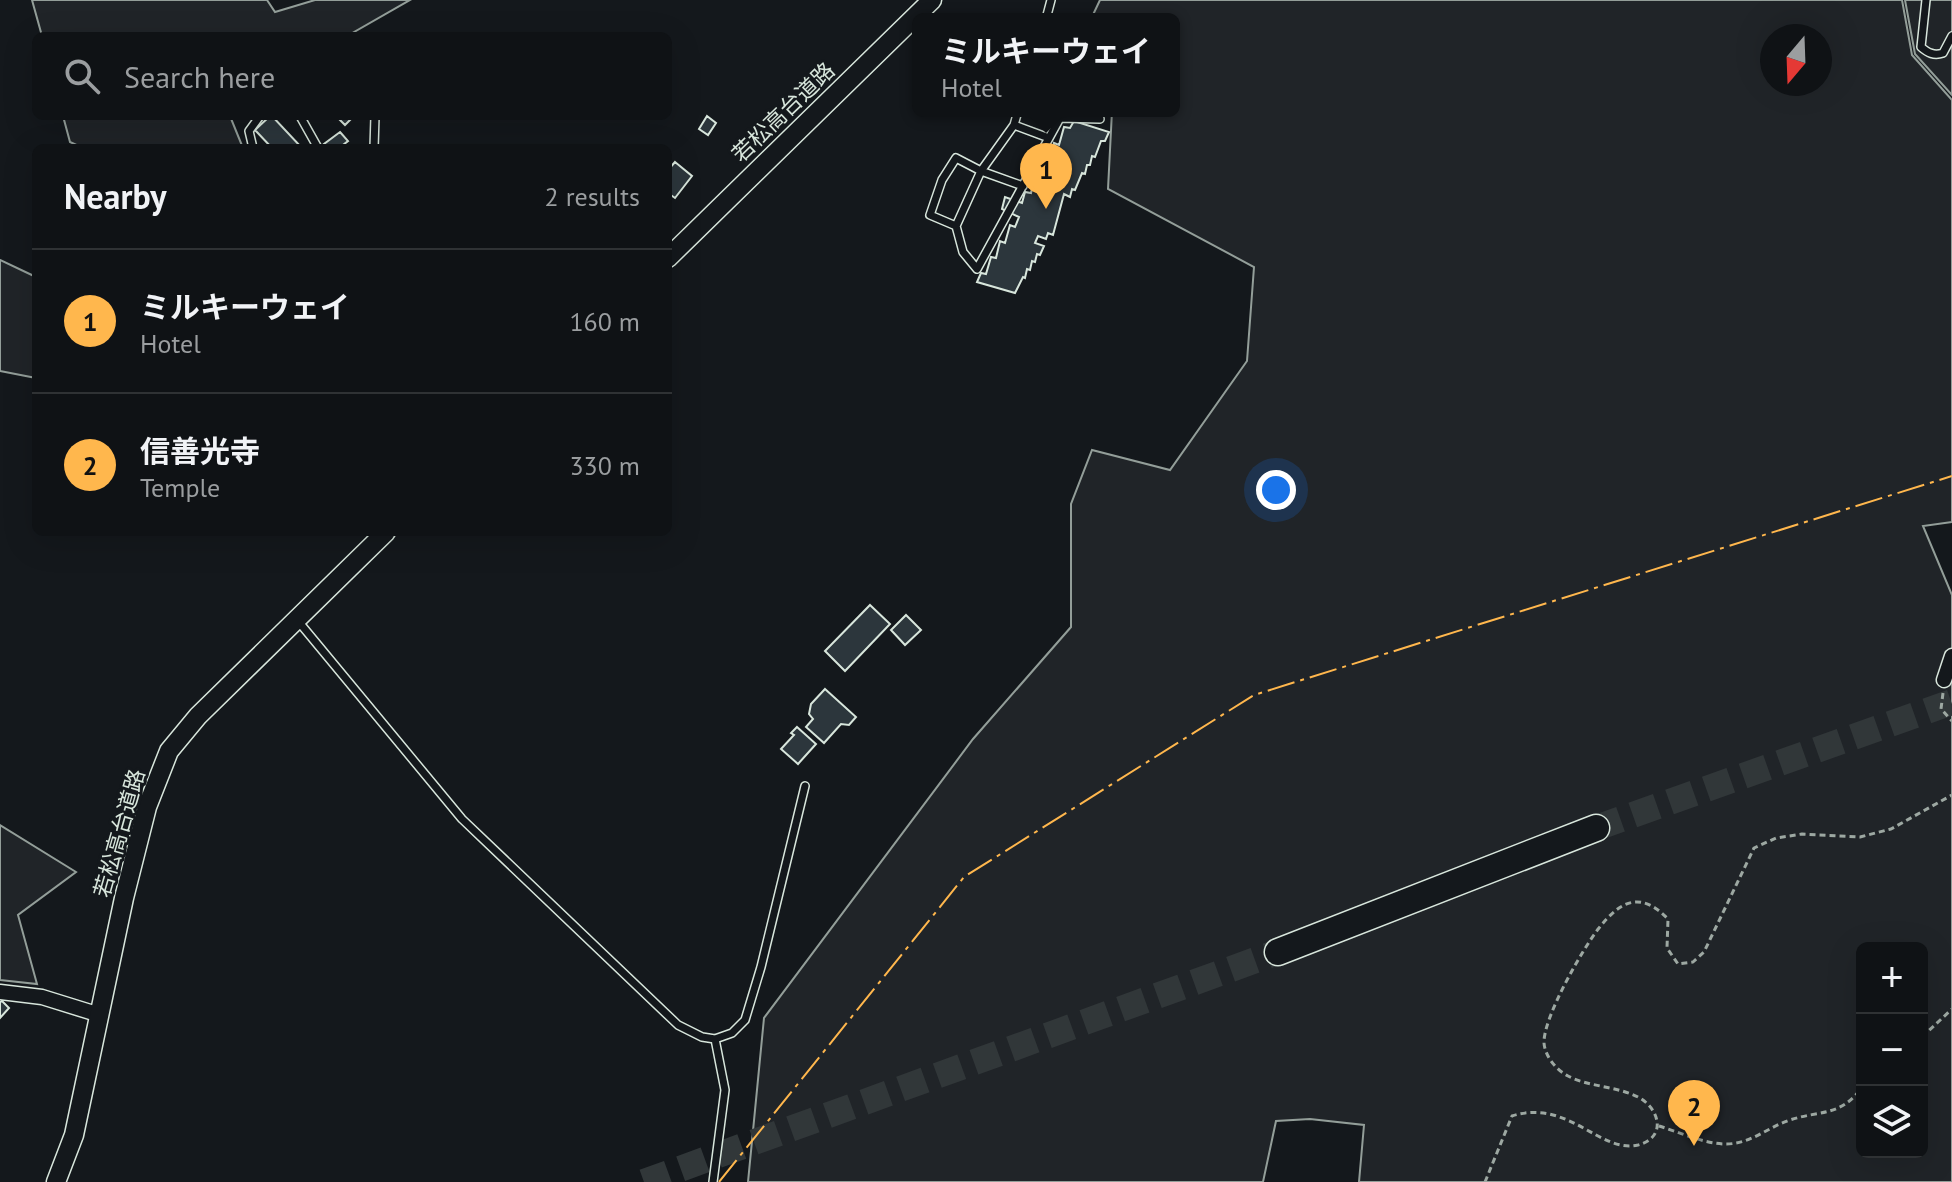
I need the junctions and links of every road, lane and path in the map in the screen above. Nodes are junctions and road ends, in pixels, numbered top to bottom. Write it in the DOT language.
graph roads {
  1 [pos="1926,0"];
  2 [pos="912,20"];
  3 [pos="1952,36"];
  4 [pos="1016,117"];
  5 [pos="1100,119"];
  6 [pos="257,120"];
  7 [pos="302,120"];
  8 [pos="375,120"];
  9 [pos="1014,125"];
  10 [pos="1049,138"];
  11 [pos="252,144"];
  12 [pos="316,144"];
  13 [pos="374,144"];
  14 [pos="981,171"];
  15 [pos="1023,186"];
  16 [pos="956,226"];
  17 [pos="672,254"];
  18 [pos="382,536"];
  19 [pos="297,620"];
  20 [pos="1952,656"];
  21 [pos="1944,680"];
  22 [pos="1952,721"];
  23 [pos="805,786"];
  24 [pos="1952,795"];
  25 [pos="1596,828"];
  26 [pos="1278,952"];
  27 [pos="0,992"];
  28 [pos="1952,1009"];
  29 [pos="100,1015"];
  30 [pos="1928,1031"];
  31 [pos="715,1039"];
  32 [pos="1856,1095"];
  33 [pos="1659,1126"];
  34 [pos="56,1182"];
  35 [pos="713,1182"];
  36 [pos="1485,1182"];
  1 -- 3 [label="lane"];
  2 -- 17 [label="street, 若松高台道路"];
  4 -- 9 [label="lane"];
  5 -- 10 [label="lane"];
  6 -- 11 [label="lane"];
  7 -- 12 [label="lane"];
  8 -- 13 [label="lane"];
  9 -- 10 [label="lane"];
  9 -- 14 [label="lane"];
  10 -- 15 [label="lane"];
  14 -- 15 [label="lane"];
  14 -- 16 [label="lane"];
  14 -- 16 [label="lane"];
  15 -- 16 [label="lane"];
  18 -- 19 [label="street, 若松高台道路"];
  19 -- 29 [label="street, 若松高台道路"];
  19 -- 31 [label="lane"];
  20 -- 21 [label="street"];
  21 -- 22 [label="path"];
  23 -- 31 [label="lane"];
  24 -- 33 [label="path"];
  25 -- 26 [label="highway"];
  27 -- 29 [label="street"];
  28 -- 30 [label="path"];
  29 -- 34 [label="street, 若松高台道路"];
  31 -- 35 [label="lane"];
  32 -- 33 [label="path"];
  33 -- 36 [label="path"];
}
